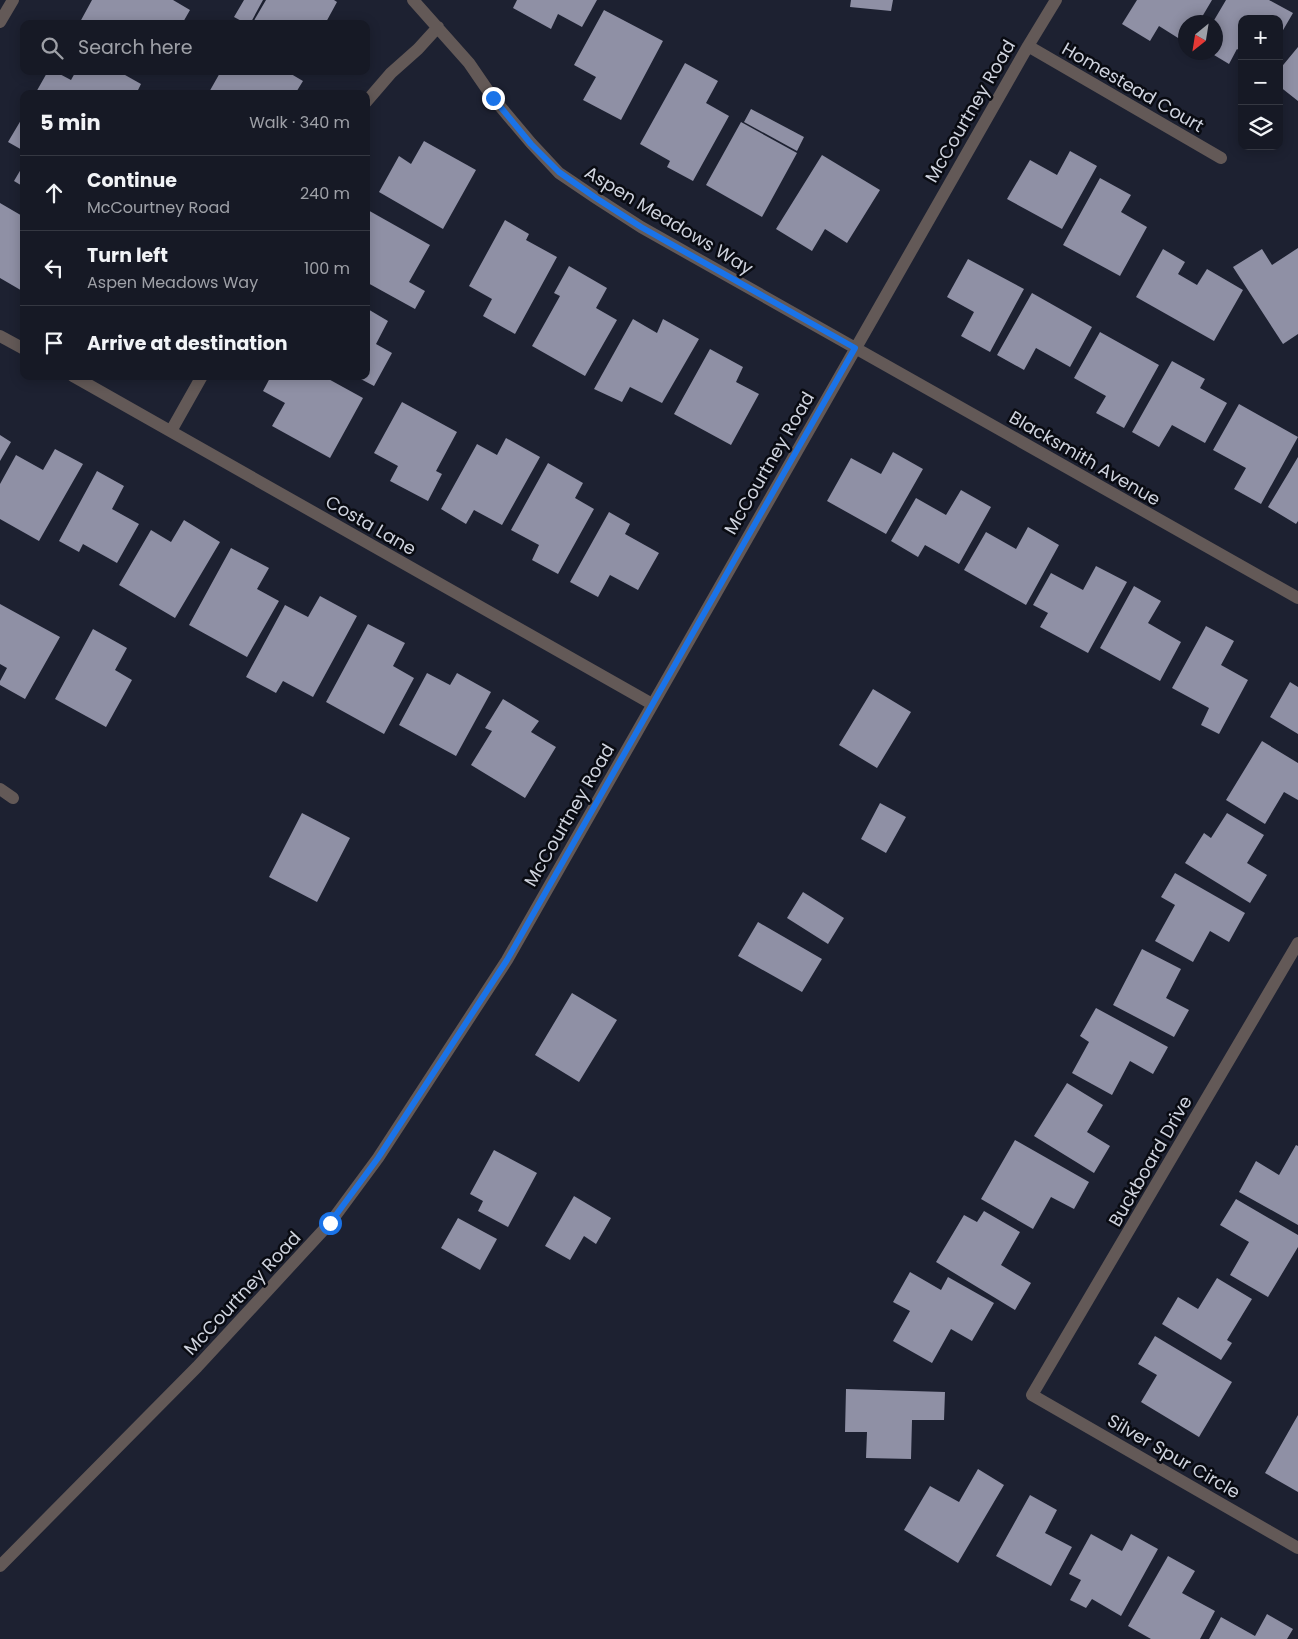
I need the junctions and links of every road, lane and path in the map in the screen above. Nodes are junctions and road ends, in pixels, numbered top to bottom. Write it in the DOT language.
graph roads {
  1 [pos="13,0"];
  2 [pos="413,0"];
  3 [pos="1056,0"];
  4 [pos="0,22"];
  5 [pos="438,28"];
  6 [pos="1028,46"];
  7 [pos="370,97"];
  8 [pos="1221,158"];
  9 [pos="0,336"];
  10 [pos="20,347"];
  11 [pos="855,348"];
  12 [pos="80,380"];
  13 [pos="200,380"];
  14 [pos="171,431"];
  15 [pos="1298,598"];
  16 [pos="652,704"];
  17 [pos="0,789"];
  18 [pos="13,798"];
  19 [pos="1298,943"];
  20 [pos="1032,1395"];
  21 [pos="1298,1548"];
  22 [pos="1,1562"];
  1 -- 4 [label="street"];
  2 -- 5 [label="street, Aspen Meadows Way"];
  3 -- 6 [label="street, McCourtney Road"];
  5 -- 7 [label="street"];
  5 -- 11 [label="street, Aspen Meadows Way"];
  6 -- 8 [label="street, Homestead Court"];
  6 -- 11 [label="street, McCourtney Road"];
  9 -- 10 [label="street"];
  11 -- 15 [label="street, Blacksmith Avenue"];
  11 -- 16 [label="street, McCourtney Road"];
  12 -- 14 [label="street, Costa Lane"];
  13 -- 14 [label="street"];
  14 -- 16 [label="street, Costa Lane"];
  16 -- 22 [label="street, McCourtney Road"];
  17 -- 18 [label="street"];
  19 -- 20 [label="street, Buckboard Drive"];
  20 -- 21 [label="street, Silver Spur Circle"];
}
